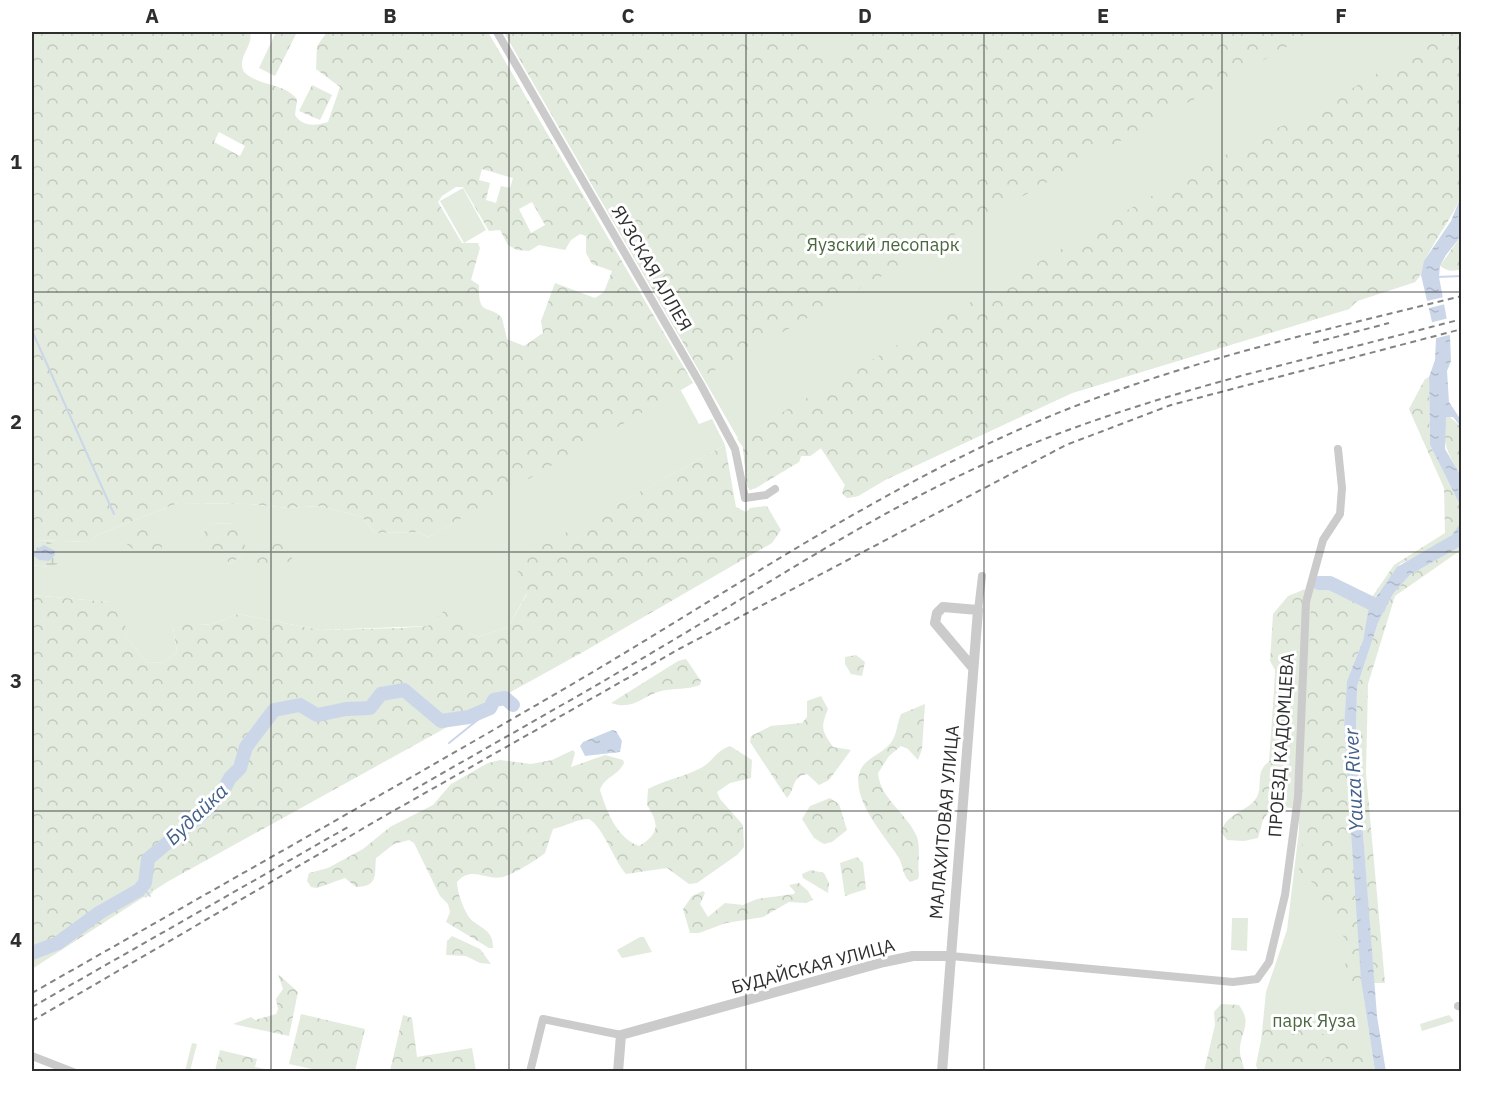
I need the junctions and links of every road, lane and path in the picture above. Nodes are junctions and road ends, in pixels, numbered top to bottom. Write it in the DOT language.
graph roads {
  1 [pos="496,32"];
  2 [pos="1338,449"];
  3 [pos="776,489"];
  4 [pos="982,576"];
  5 [pos="978,610"];
  6 [pos="973,668"];
  7 [pos="951,956"];
  8 [pos="1257,980"];
  9 [pos="621,1035"];
  10 [pos="32,1056"];
  11 [pos="73,1071"];
  12 [pos="530,1071"];
  13 [pos="618,1071"];
  14 [pos="942,1071"];
  1 -- 3 [label="street, ЯУЗСКАЯ АЛЛЕЯ"];
  2 -- 8 [label="street, ПРОЕЗД КАДОМЦЕВА"];
  4 -- 5 [label="street, МАЛАХИТОВАЯ УЛИЦА"];
  5 -- 6 [label="street, МАЛАХИТОВАЯ УЛИЦА"];
  5 -- 6 [label="street"];
  6 -- 7 [label="street, МАЛАХИТОВАЯ УЛИЦА"];
  7 -- 8 [label="street, БУДАЙСКАЯ УЛИЦА"];
  7 -- 9 [label="street, БУДАЙСКАЯ УЛИЦА"];
  7 -- 14 [label="street, МАЛАХИТОВАЯ УЛИЦА"];
  9 -- 12 [label="street, БУДАЙСКАЯ УЛИЦА"];
  9 -- 13 [label="street"];
  10 -- 11 [label="street"];
}
